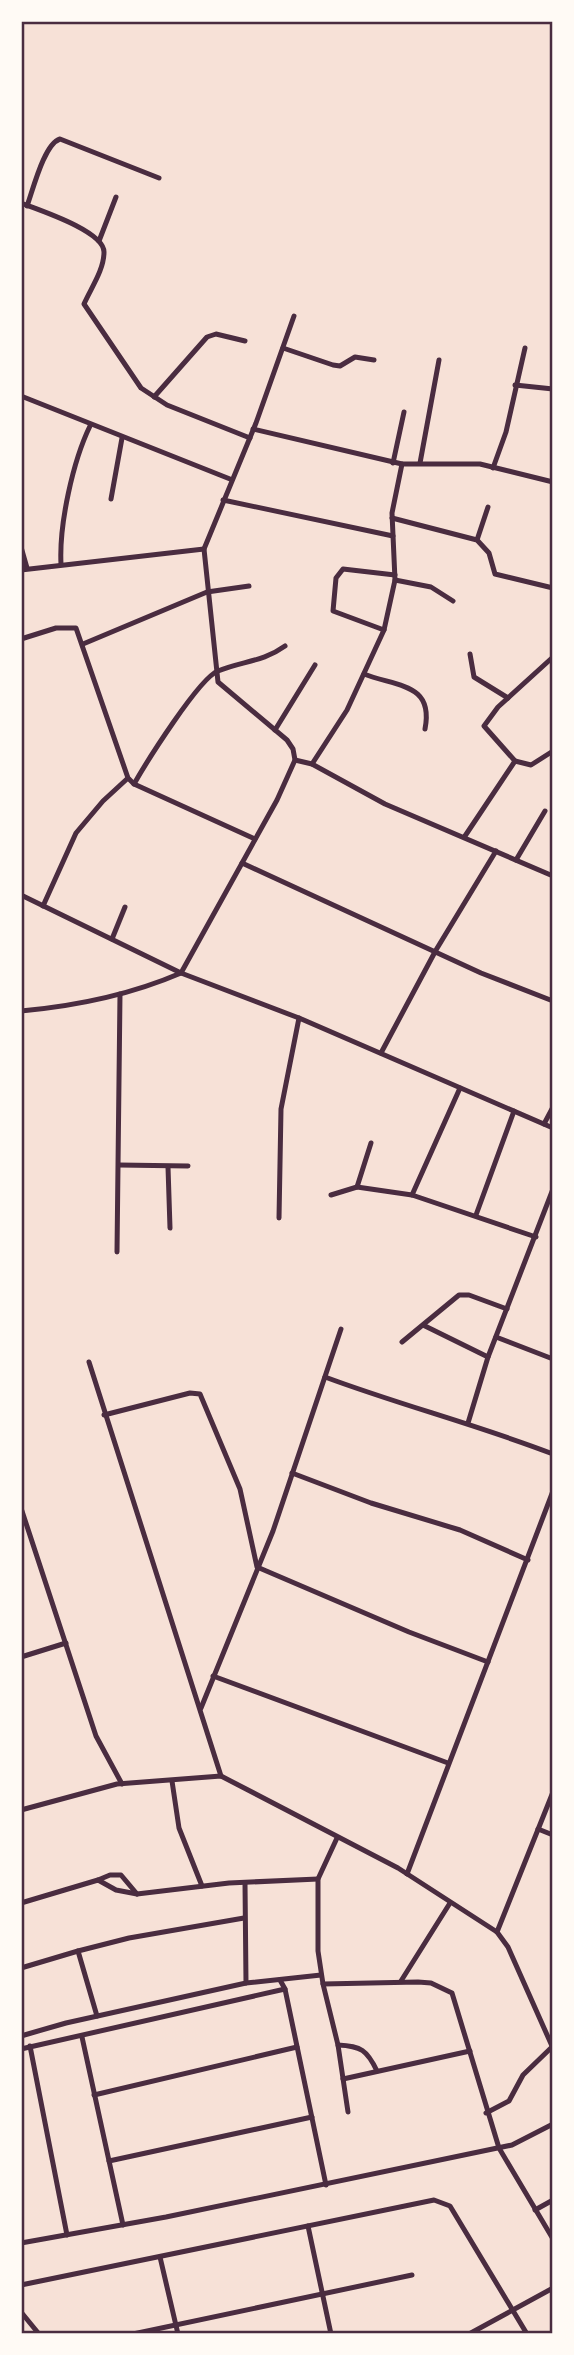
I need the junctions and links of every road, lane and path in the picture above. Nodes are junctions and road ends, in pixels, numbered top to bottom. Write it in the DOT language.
graph roads {
  1 [pos="159,178"];
  2 [pos="116,197"];
  3 [pos="24,204"];
  4 [pos="100,241"];
  5 [pos="294,316"];
  6 [pos="245,341"];
  7 [pos="283,348"];
  8 [pos="524,348"];
  9 [pos="374,360"];
  10 [pos="439,360"];
  11 [pos="515,385"];
  12 [pos="553,389"];
  13 [pos="21,396"];
  14 [pos="154,397"];
  15 [pos="404,412"];
  16 [pos="90,425"];
  17 [pos="253,429"];
  18 [pos="122,438"];
  19 [pos="250,438"];
  20 [pos="393,463"];
  21 [pos="420,463"];
  22 [pos="402,464"];
  23 [pos="493,468"];
  24 [pos="230,479"];
  25 [pos="553,482"];
  26 [pos="111,499"];
  27 [pos="223,500"];
  28 [pos="488,507"];
  29 [pos="392,518"];
  30 [pos="393,536"];
  31 [pos="477,540"];
  32 [pos="21,547"];
  33 [pos="204,549"];
  34 [pos="61,564"];
  35 [pos="24,569"];
  36 [pos="395,578"];
  37 [pos="249,586"];
  38 [pos="553,588"];
  39 [pos="207,592"];
  40 [pos="453,601"];
  41 [pos="384,630"];
  42 [pos="21,639"];
  43 [pos="83,644"];
  44 [pos="285,646"];
  45 [pos="470,654"];
  46 [pos="553,657"];
  47 [pos="315,665"];
  48 [pos="216,671"];
  49 [pos="364,674"];
  50 [pos="508,698"];
  51 [pos="425,729"];
  52 [pos="275,730"];
  53 [pos="553,751"];
  54 [pos="295,760"];
  55 [pos="515,761"];
  56 [pos="312,764"];
  57 [pos="128,778"];
  58 [pos="134,785"];
  59 [pos="545,811"];
  60 [pos="465,836"];
  61 [pos="255,839"];
  62 [pos="496,851"];
  63 [pos="516,860"];
  64 [pos="242,863"];
  65 [pos="553,876"];
  66 [pos="21,895"];
  67 [pos="43,906"];
  68 [pos="125,907"];
  69 [pos="112,940"];
  70 [pos="436,950"];
  71 [pos="181,973"];
  72 [pos="120,994"];
  73 [pos="553,1001"];
  74 [pos="21,1011"];
  75 [pos="299,1018"];
  76 [pos="381,1053"];
  77 [pos="460,1088"];
  78 [pos="553,1107"];
  79 [pos="514,1111"];
  80 [pos="544,1124"];
  81 [pos="553,1128"];
  82 [pos="371,1143"];
  83 [pos="119,1165"];
  84 [pos="188,1166"];
  85 [pos="168,1167"];
  86 [pos="357,1187"];
  87 [pos="553,1189"];
  88 [pos="331,1195"];
  89 [pos="412,1195"];
  90 [pos="476,1215"];
  91 [pos="279,1217"];
  92 [pos="170,1228"];
  93 [pos="536,1237"];
  94 [pos="117,1252"];
  95 [pos="507,1310"];
  96 [pos="425,1326"];
  97 [pos="341,1329"];
  98 [pos="496,1338"];
  99 [pos="402,1342"];
  100 [pos="488,1357"];
  101 [pos="553,1359"];
  102 [pos="89,1362"];
  103 [pos="325,1377"];
  104 [pos="104,1415"];
  105 [pos="468,1423"];
  106 [pos="553,1454"];
  107 [pos="292,1473"];
  108 [pos="553,1491"];
  109 [pos="21,1508"];
  110 [pos="528,1560"];
  111 [pos="257,1567"];
  112 [pos="66,1643"];
  113 [pos="21,1657"];
  114 [pos="488,1662"];
  115 [pos="213,1676"];
  116 [pos="201,1708"];
  117 [pos="448,1763"];
  118 [pos="221,1776"];
  119 [pos="172,1781"];
  120 [pos="122,1784"];
  121 [pos="553,1792"];
  122 [pos="21,1810"];
  123 [pos="538,1829"];
  124 [pos="553,1835"];
  125 [pos="337,1838"];
  126 [pos="407,1874"];
  127 [pos="318,1879"];
  128 [pos="98,1880"];
  129 [pos="244,1883"];
  130 [pos="202,1886"];
  131 [pos="137,1894"];
  132 [pos="21,1903"];
  133 [pos="450,1903"];
  134 [pos="244,1918"];
  135 [pos="498,1932"];
  136 [pos="78,1951"];
  137 [pos="21,1968"];
  138 [pos="321,1975"];
  139 [pos="279,1980"];
  140 [pos="401,1981"];
  141 [pos="246,1983"];
  142 [pos="323,1984"];
  143 [pos="285,1989"];
  144 [pos="97,2016"];
  145 [pos="21,2036"];
  146 [pos="82,2037"];
  147 [pos="338,2045"];
  148 [pos="30,2046"];
  149 [pos="553,2046"];
  150 [pos="297,2047"];
  151 [pos="21,2049"];
  152 [pos="470,2051"];
  153 [pos="377,2071"];
  154 [pos="343,2079"];
  155 [pos="94,2095"];
  156 [pos="348,2112"];
  157 [pos="486,2113"];
  158 [pos="312,2117"];
  159 [pos="553,2124"];
  160 [pos="499,2148"];
  161 [pos="109,2161"];
  162 [pos="326,2185"];
  163 [pos="553,2200"];
  164 [pos="535,2210"];
  165 [pos="123,2225"];
  166 [pos="308,2226"];
  167 [pos="67,2235"];
  168 [pos="553,2239"];
  169 [pos="21,2243"];
  170 [pos="160,2257"];
  171 [pos="412,2275"];
  172 [pos="21,2285"];
  173 [pos="553,2288"];
  174 [pos="322,2293"];
  175 [pos="514,2311"];
  176 [pos="21,2312"];
  177 [pos="176,2325"];
  178 [pos="39,2334"];
  179 [pos="133,2334"];
  180 [pos="178,2334"];
  181 [pos="331,2334"];
  182 [pos="469,2334"];
  183 [pos="527,2334"];
  1 -- 3 [label="street"];
  2 -- 4 [label="street"];
  3 -- 4 [label="street"];
  4 -- 14 [label="street"];
  5 -- 7 [label="street"];
  6 -- 14 [label="street"];
  7 -- 9 [label="street"];
  7 -- 17 [label="street"];
  8 -- 11 [label="street"];
  10 -- 21 [label="street"];
  11 -- 12 [label="street"];
  11 -- 23 [label="street"];
  13 -- 16 [label="street"];
  14 -- 19 [label="street"];
  15 -- 20 [label="street"];
  16 -- 18 [label="street"];
  16 -- 34 [label="street"];
  17 -- 19 [label="street"];
  17 -- 20 [label="street"];
  18 -- 24 [label="street"];
  18 -- 26 [label="street"];
  19 -- 24 [label="street"];
  20 -- 22 [label="street"];
  21 -- 22 [label="street"];
  21 -- 23 [label="street"];
  22 -- 29 [label="street"];
  23 -- 25 [label="street"];
  24 -- 27 [label="street"];
  27 -- 30 [label="street"];
  27 -- 33 [label="street"];
  28 -- 31 [label="street"];
  29 -- 30 [label="street"];
  29 -- 31 [label="street"];
  30 -- 36 [label="street"];
  31 -- 38 [label="street"];
  32 -- 35 [label="street"];
  33 -- 34 [label="street"];
  33 -- 39 [label="street"];
  34 -- 35 [label="street"];
  36 -- 40 [label="street"];
  36 -- 41 [label="street"];
  36 -- 41 [label="street"];
  37 -- 39 [label="street"];
  39 -- 43 [label="street"];
  39 -- 48 [label="street"];
  41 -- 49 [label="street"];
  42 -- 43 [label="street"];
  43 -- 57 [label="street"];
  44 -- 48 [label="street"];
  45 -- 50 [label="street"];
  46 -- 50 [label="street"];
  47 -- 52 [label="street"];
  48 -- 52 [label="street"];
  48 -- 58 [label="street"];
  49 -- 51 [label="street"];
  49 -- 56 [label="street"];
  50 -- 55 [label="street"];
  52 -- 54 [label="street"];
  53 -- 55 [label="street"];
  54 -- 56 [label="street"];
  54 -- 61 [label="street"];
  55 -- 60 [label="street"];
  56 -- 60 [label="street"];
  57 -- 58 [label="street"];
  57 -- 67 [label="street"];
  58 -- 61 [label="street"];
  59 -- 63 [label="street"];
  60 -- 62 [label="street"];
  61 -- 64 [label="street"];
  62 -- 63 [label="street"];
  62 -- 70 [label="street"];
  63 -- 65 [label="street"];
  64 -- 70 [label="street"];
  64 -- 71 [label="street"];
  66 -- 67 [label="street"];
  67 -- 69 [label="street"];
  68 -- 69 [label="street"];
  69 -- 71 [label="street"];
  70 -- 73 [label="street"];
  70 -- 76 [label="street"];
  71 -- 72 [label="street"];
  71 -- 75 [label="street"];
  72 -- 74 [label="street"];
  72 -- 83 [label="street"];
  75 -- 76 [label="street"];
  75 -- 91 [label="street"];
  76 -- 77 [label="street"];
  77 -- 79 [label="street"];
  77 -- 89 [label="street"];
  78 -- 80 [label="street"];
  79 -- 80 [label="street"];
  79 -- 90 [label="street"];
  80 -- 81 [label="street"];
  82 -- 86 [label="street"];
  83 -- 85 [label="street"];
  83 -- 94 [label="street"];
  84 -- 85 [label="street"];
  85 -- 92 [label="street"];
  86 -- 88 [label="street"];
  86 -- 89 [label="street"];
  87 -- 93 [label="street"];
  89 -- 90 [label="street"];
  90 -- 93 [label="street"];
  93 -- 95 [label="street"];
  95 -- 96 [label="street"];
  95 -- 98 [label="street"];
  96 -- 99 [label="street"];
  96 -- 100 [label="street"];
  97 -- 103 [label="street"];
  98 -- 100 [label="street"];
  98 -- 101 [label="street"];
  100 -- 105 [label="street"];
  102 -- 104 [label="street"];
  103 -- 105 [label="street"];
  103 -- 107 [label="street"];
  104 -- 111 [label="street"];
  104 -- 116 [label="street"];
  105 -- 106 [label="street"];
  107 -- 110 [label="street"];
  107 -- 111 [label="street"];
  108 -- 110 [label="street"];
  109 -- 112 [label="street"];
  110 -- 114 [label="street"];
  111 -- 114 [label="street"];
  111 -- 115 [label="street"];
  112 -- 113 [label="street"];
  112 -- 120 [label="street"];
  114 -- 117 [label="street"];
  115 -- 116 [label="street"];
  115 -- 117 [label="street"];
  116 -- 118 [label="street"];
  117 -- 126 [label="street"];
  118 -- 119 [label="street"];
  118 -- 125 [label="street"];
  119 -- 120 [label="street"];
  119 -- 130 [label="street"];
  120 -- 122 [label="street"];
  121 -- 123 [label="street"];
  123 -- 124 [label="street"];
  123 -- 135 [label="street"];
  125 -- 126 [label="street"];
  125 -- 127 [label="street"];
  126 -- 133 [label="street"];
  127 -- 129 [label="street"];
  127 -- 138 [label="street"];
  128 -- 131 [label="street"];
  128 -- 131 [label="street"];
  128 -- 132 [label="street"];
  129 -- 130 [label="street"];
  129 -- 134 [label="street"];
  130 -- 131 [label="street"];
  133 -- 135 [label="street"];
  133 -- 140 [label="street"];
  134 -- 136 [label="street"];
  134 -- 141 [label="street"];
  135 -- 149 [label="street"];
  136 -- 137 [label="street"];
  136 -- 144 [label="street"];
  138 -- 139 [label="street"];
  138 -- 142 [label="street"];
  139 -- 141 [label="street"];
  139 -- 143 [label="street"];
  140 -- 142 [label="street"];
  140 -- 152 [label="street"];
  141 -- 144 [label="street"];
  142 -- 147 [label="street"];
  143 -- 146 [label="street"];
  143 -- 150 [label="street"];
  144 -- 145 [label="street"];
  146 -- 148 [label="street"];
  146 -- 155 [label="street"];
  147 -- 153 [label="street"];
  147 -- 154 [label="street"];
  148 -- 151 [label="street"];
  148 -- 167 [label="street"];
  149 -- 157 [label="street"];
  150 -- 155 [label="street"];
  150 -- 158 [label="street"];
  152 -- 153 [label="street"];
  152 -- 157 [label="street"];
  153 -- 154 [label="street"];
  154 -- 156 [label="street"];
  155 -- 161 [label="street"];
  157 -- 160 [label="street"];
  158 -- 161 [label="street"];
  158 -- 162 [label="street"];
  159 -- 160 [label="street"];
  160 -- 162 [label="street"];
  160 -- 164 [label="street"];
  161 -- 165 [label="street"];
  162 -- 165 [label="street"];
  163 -- 164 [label="street"];
  164 -- 168 [label="street"];
  165 -- 167 [label="street"];
  166 -- 170 [label="street"];
  166 -- 174 [label="street"];
  166 -- 175 [label="street"];
  167 -- 169 [label="street"];
  170 -- 172 [label="street"];
  170 -- 177 [label="street"];
  171 -- 174 [label="street"];
  173 -- 175 [label="street"];
  174 -- 177 [label="street"];
  174 -- 181 [label="street"];
  175 -- 182 [label="street"];
  175 -- 183 [label="street"];
  176 -- 178 [label="street"];
  177 -- 179 [label="street"];
  177 -- 180 [label="street"];
}
